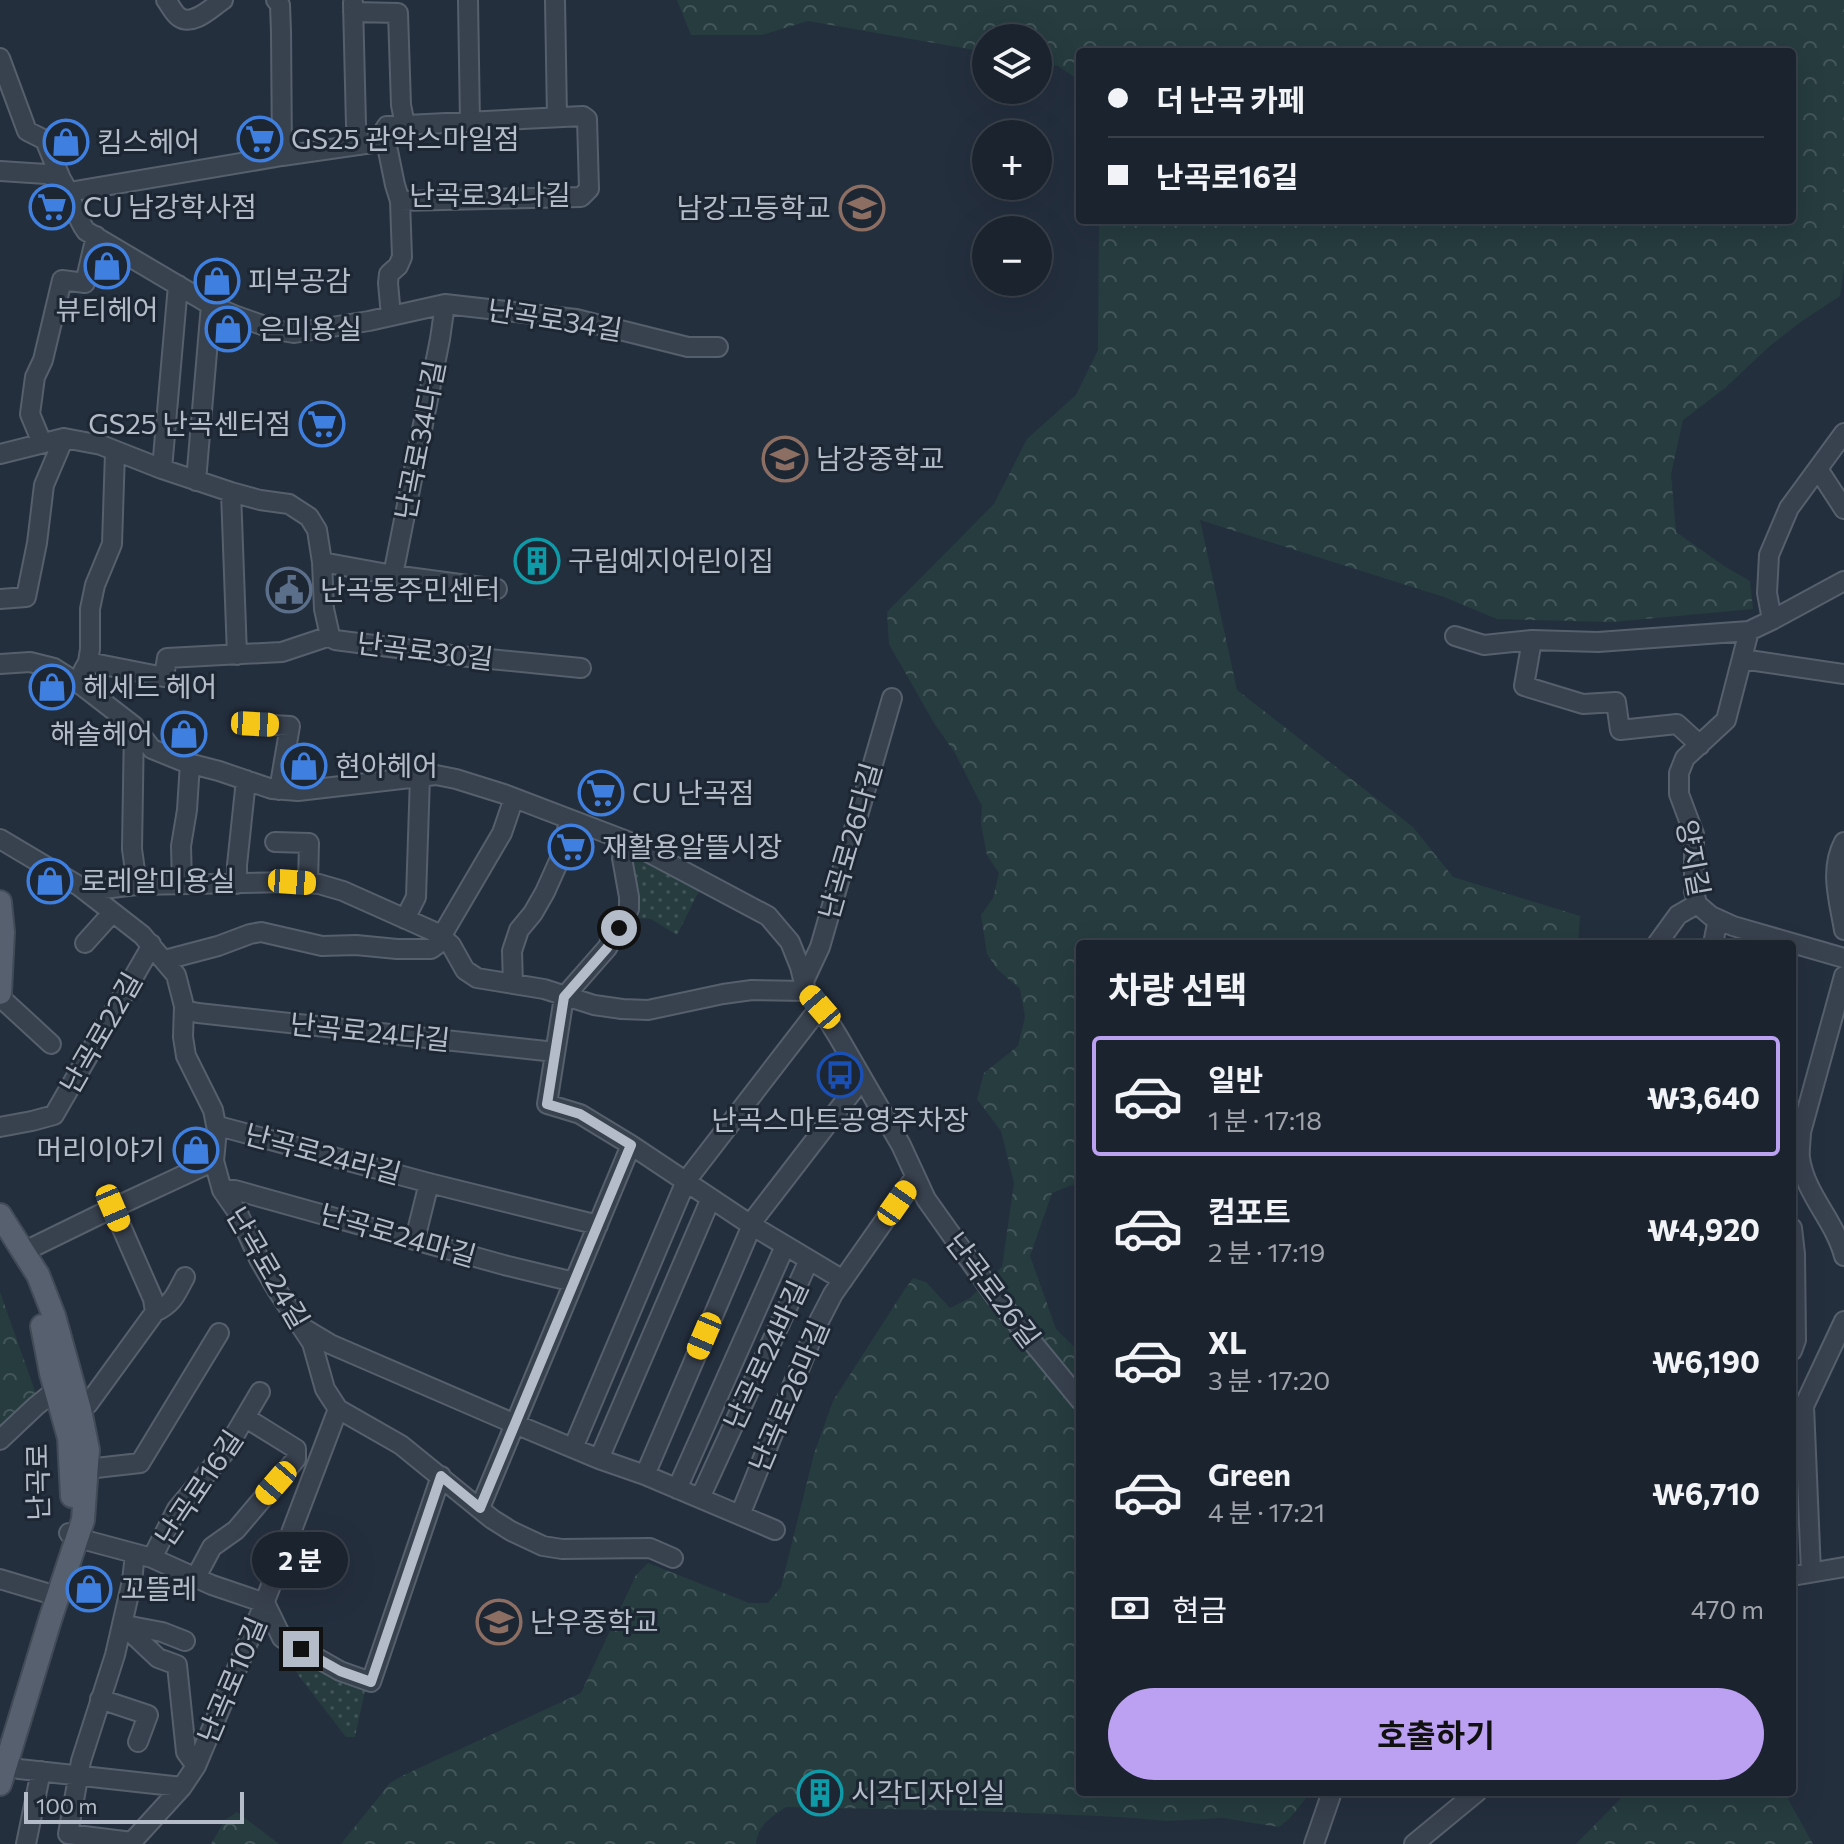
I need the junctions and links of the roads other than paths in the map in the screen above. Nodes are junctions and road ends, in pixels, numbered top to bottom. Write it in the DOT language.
graph roads {
  1 [pos="166,0"];
  2 [pos="223,0"];
  3 [pos="276,0"];
  4 [pos="468,0"];
  5 [pos="555,0"];
  6 [pos="353,6"];
  7 [pos="0,58"];
  8 [pos="557,117"];
  9 [pos="470,122"];
  10 [pos="405,125"];
  11 [pos="386,141"];
  12 [pos="360,145"];
  13 [pos="282,156"];
  14 [pos="0,171"];
  15 [pos="65,186"];
  16 [pos="400,201"];
  17 [pos="96,236"];
  18 [pos="178,285"];
  19 [pos="445,304"];
  20 [pos="211,305"];
  21 [pos="391,316"];
  22 [pos="718,347"];
  23 [pos="1844,433"];
  24 [pos="64,438"];
  25 [pos="42,443"];
  26 [pos="115,452"];
  27 [pos="0,454"];
  28 [pos="162,469"];
  29 [pos="1818,469"];
  30 [pos="196,481"];
  31 [pos="231,492"];
  32 [pos="1844,509"];
  33 [pos="322,562"];
  34 [pos="393,575"];
  35 [pos="1844,581"];
  36 [pos="497,589"];
  37 [pos="0,599"];
  38 [pos="1772,620"];
  39 [pos="1749,631"];
  40 [pos="330,636"];
  41 [pos="1455,636"];
  42 [pos="1532,640"];
  43 [pos="237,655"];
  44 [pos="1742,659"];
  45 [pos="88,662"];
  46 [pos="0,664"];
  47 [pos="581,668"];
  48 [pos="1844,674"];
  49 [pos="76,682"];
  50 [pos="892,698"];
  51 [pos="255,724"];
  52 [pos="134,726"];
  53 [pos="1700,745"];
  54 [pos="190,763"];
  55 [pos="420,777"];
  56 [pos="246,780"];
  57 [pos="279,790"];
  58 [pos="514,798"];
  59 [pos="569,819"];
  60 [pos="0,839"];
  61 [pos="627,841"];
  62 [pos="275,842"];
  63 [pos="1844,842"];
  64 [pos="308,883"];
  65 [pos="182,884"];
  66 [pos="237,884"];
  67 [pos="137,885"];
  68 [pos="86,891"];
  69 [pos="0,902"];
  70 [pos="1697,904"];
  71 [pos="112,913"];
  72 [pos="405,919"];
  73 [pos="1718,919"];
  74 [pos="1844,930"];
  75 [pos="443,938"];
  76 [pos="1660,940"];
  77 [pos="1714,940"];
  78 [pos="1782,940"];
  79 [pos="85,943"];
  80 [pos="151,944"];
  81 [pos="1796,944"];
  82 [pos="1844,958"];
  83 [pos="165,960"];
  84 [pos="1844,976"];
  85 [pos="513,984"];
  86 [pos="805,986"];
  87 [pos="0,995"];
  88 [pos="564,997"];
  89 [pos="820,1007"];
  90 [pos="184,1010"];
  91 [pos="51,1044"];
  92 [pos="555,1052"];
  93 [pos="862,1079"];
  94 [pos="0,1127"];
  95 [pos="217,1130"];
  96 [pos="631,1145"];
  97 [pos="214,1161"];
  98 [pos="915,1177"];
  99 [pos="686,1181"];
  100 [pos="429,1183"];
  101 [pos="222,1190"];
  102 [pos="711,1198"];
  103 [pos="113,1208"];
  104 [pos="0,1215"];
  105 [pos="598,1225"];
  106 [pos="751,1225"];
  107 [pos="415,1239"];
  108 [pos="0,1243"];
  109 [pos="785,1246"];
  110 [pos="23,1252"];
  111 [pos="1844,1256"];
  112 [pos="809,1260"];
  113 [pos="185,1277"];
  114 [pos="843,1280"];
  115 [pos="574,1282"];
  116 [pos="155,1312"];
  117 [pos="1844,1321"];
  118 [pos="302,1327"];
  119 [pos="219,1333"];
  120 [pos="56,1390"];
  121 [pos="260,1392"];
  122 [pos="1076,1395"];
  123 [pos="338,1409"];
  124 [pos="80,1410"];
  125 [pos="246,1418"];
  126 [pos="515,1424"];
  127 [pos="0,1440"];
  128 [pos="573,1448"];
  129 [pos="296,1459"];
  130 [pos="599,1459"];
  131 [pos="87,1469"];
  132 [pos="315,1471"];
  133 [pos="645,1475"];
  134 [pos="441,1476"];
  135 [pos="677,1489"];
  136 [pos="700,1498"];
  137 [pos="480,1508"];
  138 [pos="740,1515"];
  139 [pos="775,1530"];
  140 [pos="73,1535"];
  141 [pos="144,1556"];
  142 [pos="673,1558"];
  143 [pos="1844,1567"];
  144 [pos="1811,1572"];
  145 [pos="1796,1575"];
  146 [pos="196,1577"];
  147 [pos="0,1579"];
  148 [pos="50,1594"];
  149 [pos="265,1603"];
  150 [pos="122,1624"];
  151 [pos="185,1641"];
  152 [pos="100,1699"];
  153 [pos="138,1742"];
  154 [pos="2,1766"];
  155 [pos="196,1766"];
  156 [pos="41,1771"];
  157 [pos="78,1774"];
  158 [pos="182,1787"];
  159 [pos="1331,1796"];
  160 [pos="1472,1796"];
  161 [pos="131,1843"];
  162 [pos="26,1844"];
  163 [pos="1314,1844"];
  164 [pos="1414,1844"];
  1 -- 2 [label="street"];
  3 -- 13 [label="street"];
  4 -- 9 [label="street"];
  5 -- 8 [label="street"];
  6 -- 10 [label="street"];
  6 -- 12 [label="street"];
  7 -- 15 [label="street, 난곡로34길"];
  8 -- 9 [label="street, 난곡로34나길"];
  8 -- 16 [label="street, 난곡로34나길"];
  9 -- 10 [label="street, 난곡로34나길"];
  10 -- 11 [label="street"];
  11 -- 12 [label="street"];
  11 -- 16 [label="street, 난곡로34나길"];
  12 -- 13 [label="street"];
  13 -- 15 [label="street"];
  14 -- 15 [label="street"];
  15 -- 17 [label="street, 난곡로34길"];
  16 -- 21 [label="street"];
  17 -- 18 [label="street, 난곡로34길"];
  17 -- 25 [label="street"];
  18 -- 20 [label="street, 난곡로34길"];
  18 -- 28 [label="street"];
  19 -- 21 [label="street, 난곡로34길"];
  19 -- 22 [label="street, 난곡로34길"];
  19 -- 34 [label="street, 난곡로34다길"];
  20 -- 21 [label="street, 난곡로34길"];
  20 -- 30 [label="street"];
  23 -- 29 [label="street"];
  24 -- 25 [label="street, 난곡로30길"];
  24 -- 26 [label="street, 난곡로30길"];
  24 -- 37 [label="street"];
  25 -- 27 [label="street, 난곡로30길"];
  26 -- 28 [label="street, 난곡로30길"];
  26 -- 45 [label="street"];
  28 -- 30 [label="street, 난곡로30길"];
  29 -- 32 [label="street"];
  29 -- 38 [label="street"];
  30 -- 31 [label="street, 난곡로30길"];
  31 -- 33 [label="street, 난곡로30길"];
  31 -- 43 [label="street"];
  33 -- 34 [label="street"];
  33 -- 40 [label="street, 난곡로30길"];
  34 -- 36 [label="street"];
  35 -- 38 [label="street"];
  38 -- 39 [label="street"];
  39 -- 42 [label="street"];
  39 -- 44 [label="street, 양지길"];
  40 -- 43 [label="street"];
  40 -- 47 [label="street, 난곡로30길"];
  41 -- 42 [label="street"];
  42 -- 53 [label="street"];
  43 -- 45 [label="street"];
  44 -- 48 [label="street"];
  44 -- 53 [label="street, 양지길"];
  45 -- 49 [label="street"];
  46 -- 49 [label="street, 난곡로26길"];
  49 -- 52 [label="street, 난곡로26길"];
  50 -- 86 [label="street, 난곡로26다길"];
  51 -- 57 [label="street"];
  52 -- 54 [label="street, 난곡로26길"];
  52 -- 67 [label="street"];
  53 -- 70 [label="street, 양지길"];
  54 -- 56 [label="street, 난곡로26길"];
  54 -- 65 [label="street"];
  55 -- 57 [label="street, 난곡로26길"];
  55 -- 58 [label="street, 난곡로26길"];
  55 -- 72 [label="street"];
  56 -- 57 [label="street, 난곡로26길"];
  56 -- 66 [label="street"];
  58 -- 59 [label="street, 난곡로26길"];
  58 -- 75 [label="street"];
  59 -- 61 [label="street, 난곡로26길"];
  59 -- 85 [label="street"];
  60 -- 68 [label="street, 난곡로24길"];
  61 -- 86 [label="street, 난곡로26길"];
  61 -- 88 [label="street"];
  62 -- 64 [label="street"];
  63 -- 74 [label="street"];
  64 -- 66 [label="street"];
  64 -- 72 [label="street"];
  65 -- 66 [label="street"];
  65 -- 67 [label="street"];
  67 -- 68 [label="street"];
  68 -- 71 [label="street, 난곡로24길"];
  69 -- 87 [label="main road"];
  70 -- 73 [label="street, 양지길"];
  70 -- 76 [label="street"];
  71 -- 79 [label="street"];
  71 -- 80 [label="street, 난곡로24길"];
  72 -- 75 [label="street"];
  73 -- 77 [label="street"];
  73 -- 78 [label="street, 양지길"];
  75 -- 83 [label="street"];
  75 -- 85 [label="street"];
  80 -- 83 [label="street, 난곡로24길"];
  80 -- 94 [label="street, 난곡로22길"];
  81 -- 82 [label="street, 양지길"];
  83 -- 90 [label="street, 난곡로24길"];
  84 -- 111 [label="street"];
  85 -- 88 [label="street"];
  86 -- 88 [label="street"];
  86 -- 89 [label="street, 난곡로26길"];
  87 -- 91 [label="street"];
  88 -- 92 [label="street"];
  89 -- 93 [label="street, 난곡로26길"];
  89 -- 99 [label="street"];
  90 -- 92 [label="street, 난곡로24다길"];
  90 -- 95 [label="street, 난곡로24길"];
  92 -- 96 [label="street"];
  93 -- 98 [label="street, 난곡로26길"];
  93 -- 106 [label="street"];
  95 -- 97 [label="street, 난곡로24길"];
  95 -- 100 [label="street, 난곡로24라길"];
  96 -- 99 [label="street"];
  96 -- 105 [label="street"];
  97 -- 101 [label="street, 난곡로24길"];
  97 -- 103 [label="street"];
  98 -- 114 [label="street, 난곡로26마길"];
  98 -- 122 [label="street, 난곡로26길"];
  99 -- 102 [label="street"];
  99 -- 128 [label="street"];
  100 -- 105 [label="street, 난곡로24라길"];
  100 -- 107 [label="street, 난곡로24라길"];
  101 -- 107 [label="street, 난곡로24마길"];
  101 -- 118 [label="street, 난곡로24길"];
  102 -- 106 [label="street"];
  102 -- 130 [label="street"];
  103 -- 110 [label="street"];
  103 -- 116 [label="street"];
  104 -- 110 [label="main road, 난곡로"];
  105 -- 115 [label="street"];
  106 -- 109 [label="street"];
  106 -- 133 [label="street"];
  107 -- 115 [label="street, 난곡로24마길"];
  108 -- 120 [label="main road, 난곡로"];
  109 -- 112 [label="street, 난곡로24바길"];
  109 -- 135 [label="street, 난곡로24바길"];
  110 -- 124 [label="main road, 난곡로"];
  112 -- 114 [label="street"];
  112 -- 136 [label="street, 난곡로24바길"];
  113 -- 116 [label="street"];
  114 -- 138 [label="street, 난곡로26마길"];
  115 -- 126 [label="street"];
  116 -- 124 [label="street"];
  117 -- 144 [label="street"];
  118 -- 123 [label="street, 난곡로24길"];
  118 -- 126 [label="street"];
  119 -- 131 [label="street, 난곡로"];
  120 -- 127 [label="street, 난곡로"];
  120 -- 140 [label="main road, 난곡로"];
  121 -- 125 [label="street, 난곡로16길"];
  123 -- 132 [label="street, 난곡로10길"];
  123 -- 134 [label="street"];
  124 -- 131 [label="main road, 난곡로"];
  125 -- 129 [label="street, 난곡로16길"];
  125 -- 141 [label="street, 난곡로16길"];
  126 -- 128 [label="street"];
  126 -- 137 [label="street"];
  128 -- 130 [label="street"];
  129 -- 132 [label="street"];
  129 -- 146 [label="street, 난곡로16길"];
  130 -- 133 [label="street"];
  131 -- 140 [label="main road, 난곡로"];
  132 -- 149 [label="street, 난곡로10길"];
  133 -- 135 [label="street"];
  134 -- 137 [label="street"];
  134 -- 149 [label="street"];
  135 -- 136 [label="street"];
  136 -- 138 [label="street"];
  137 -- 142 [label="street"];
  138 -- 139 [label="street"];
  140 -- 141 [label="street, 난곡로16길"];
  140 -- 148 [label="main road, 난곡로"];
  140 -- 154 [label="main road, 난곡로"];
  141 -- 146 [label="street, 난곡로16길"];
  141 -- 150 [label="street"];
  143 -- 144 [label="street"];
  144 -- 145 [label="street"];
  146 -- 149 [label="street, 난곡로16길"];
  147 -- 148 [label="street"];
  148 -- 154 [label="main road, 난곡로"];
  149 -- 155 [label="street, 난곡로10길"];
  150 -- 151 [label="street"];
  150 -- 152 [label="street"];
  150 -- 155 [label="street"];
  152 -- 153 [label="street"];
  152 -- 157 [label="street"];
  154 -- 156 [label="street"];
  155 -- 158 [label="street, 난곡로10길"];
  156 -- 157 [label="street"];
  156 -- 162 [label="street"];
  157 -- 158 [label="street"];
  157 -- 161 [label="street"];
  158 -- 161 [label="street, 난곡로10길"];
  159 -- 163 [label="street"];
  160 -- 164 [label="street"];
}
